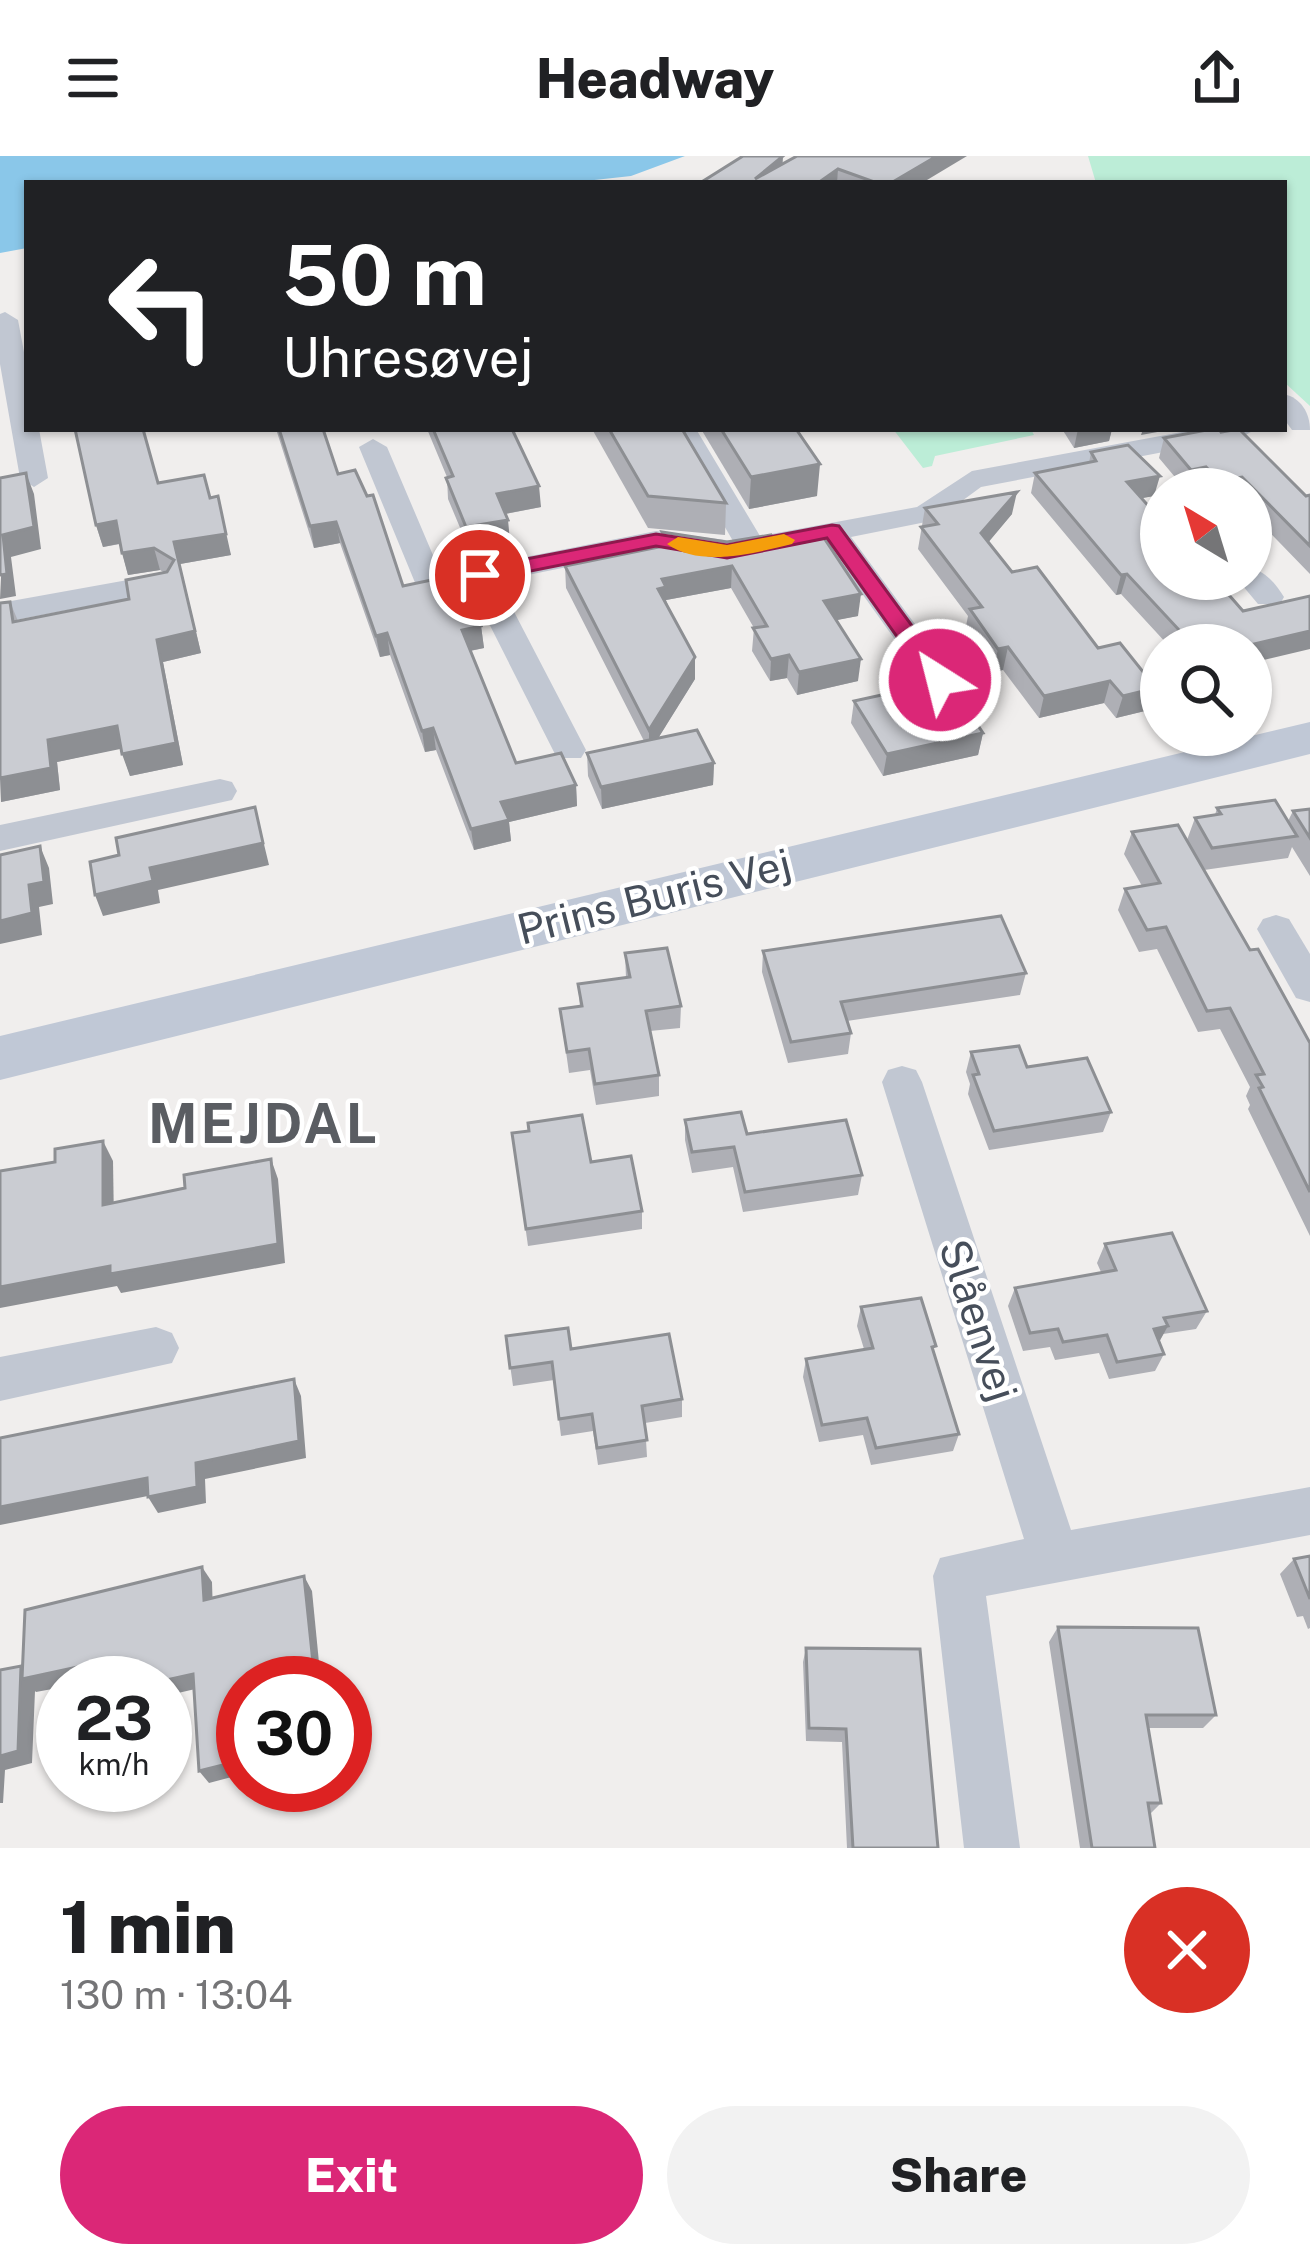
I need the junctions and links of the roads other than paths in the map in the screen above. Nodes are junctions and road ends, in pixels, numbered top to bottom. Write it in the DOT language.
graph roads {
  1 [pos="11,319"];
  2 [pos="24,409"];
  3 [pos="27,432"];
  4 [pos="684,432"];
  5 [pos="1210,432"];
  6 [pos="1125,440"];
  7 [pos="373,446"];
  8 [pos="1148,468"];
  9 [pos="34,478"];
  10 [pos="832,531"];
  11 [pos="752,547"];
  12 [pos="480,575"];
  13 [pos="161,583"];
  14 [pos="0,613"];
  15 [pos="940,680"];
  16 [pos="1310,738"];
  17 [pos="569,750"];
  18 [pos="220,791"];
  19 [pos="0,838"];
  20 [pos="1276,928"];
  21 [pos="1310,987"];
  22 [pos="0,1058"];
  23 [pos="902,1082"];
  24 [pos="156,1348"];
  25 [pos="0,1379"];
  26 [pos="1310,1511"];
  27 [pos="1055,1558"];
  28 [pos="992,1848"];
  1 -- 2 [label="street"];
  3 -- 9 [label="street"];
  4 -- 11 [label="street"];
  5 -- 6 [label="street"];
  6 -- 8 [label="street"];
  6 -- 10 [label="street"];
  7 -- 12 [label="street"];
  10 -- 11 [label="street"];
  10 -- 15 [label="street"];
  11 -- 12 [label="street"];
  12 -- 17 [label="street"];
  13 -- 14 [label="street"];
  16 -- 22 [label="street, Prins Buris Vej"];
  18 -- 19 [label="street"];
  20 -- 21 [label="street"];
  23 -- 27 [label="street, Slåenvej"];
  24 -- 25 [label="street"];
  26 -- 27 [label="street"];
  27 -- 28 [label="street"];
}
